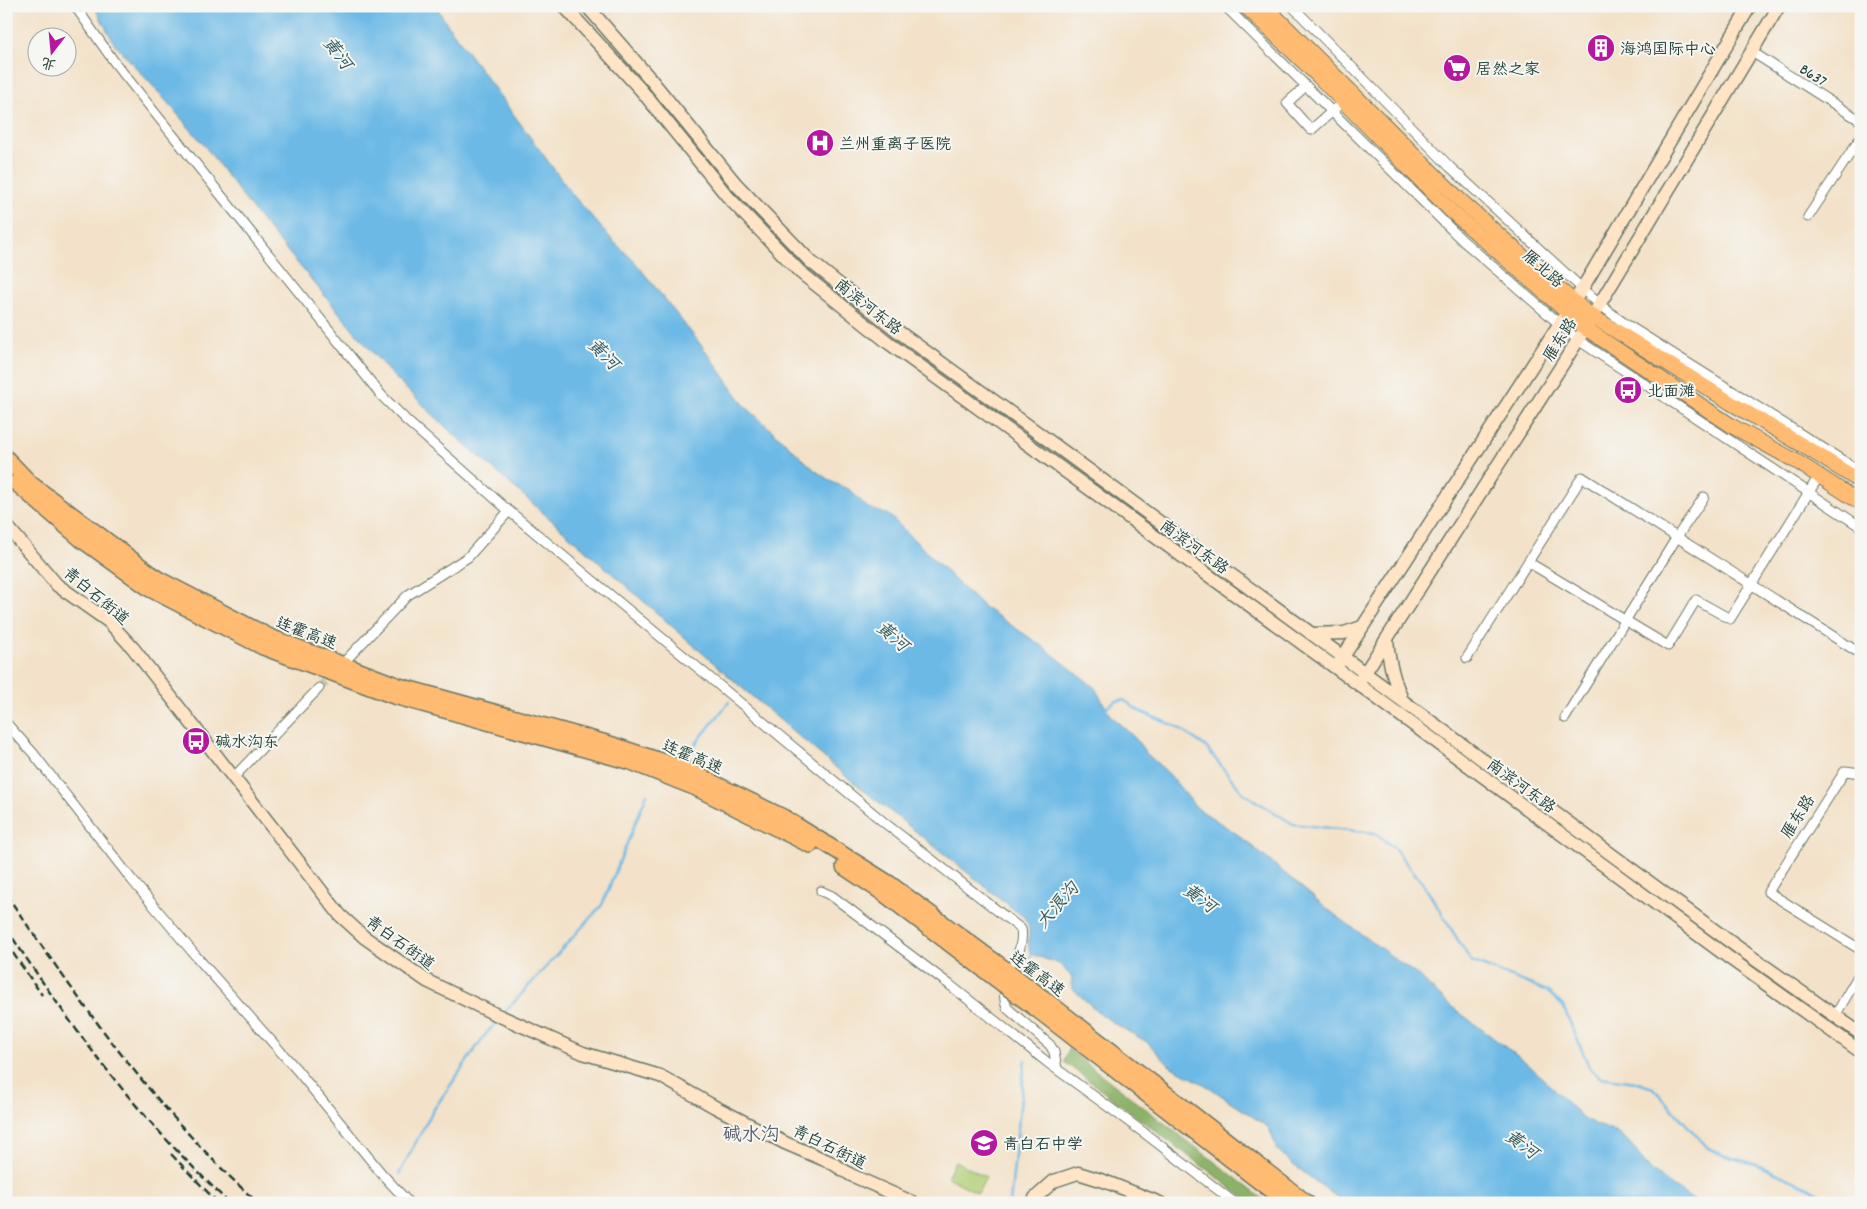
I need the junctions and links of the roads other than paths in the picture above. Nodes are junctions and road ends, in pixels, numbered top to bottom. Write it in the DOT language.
graph roads {
  1 [pos="75,6"];
  2 [pos="564,6"];
  3 [pos="587,6"];
  4 [pos="1225,6"];
  5 [pos="1245,6"];
  6 [pos="1265,6"];
  7 [pos="1292,6"];
  8 [pos="1750,6"];
  9 [pos="1780,6"];
  10 [pos="1752,52"];
  11 [pos="1306,86"];
  12 [pos="1343,102"];
  13 [pos="1332,111"];
  14 [pos="1861,121"];
  15 [pos="1861,137"];
  16 [pos="1808,217"];
  17 [pos="1582,289"];
  18 [pos="1570,306"];
  19 [pos="1596,310"];
  20 [pos="1558,324"];
  21 [pos="1581,334"];
  22 [pos="1052,443"];
  23 [pos="1041,452"];
  24 [pos="6,458"];
  25 [pos="1861,472"];
  26 [pos="6,473"];
  27 [pos="1819,476"];
  28 [pos="1861,482"];
  29 [pos="1809,493"];
  30 [pos="1704,497"];
  31 [pos="1861,502"];
  32 [pos="509,511"];
  33 [pos="6,525"];
  34 [pos="1861,527"];
  35 [pos="1677,537"];
  36 [pos="1528,562"];
  37 [pos="1752,584"];
  38 [pos="1625,620"];
  39 [pos="1362,627"];
  40 [pos="1311,634"];
  41 [pos="1387,639"];
  42 [pos="1861,654"];
  43 [pos="1343,656"];
  44 [pos="1467,658"];
  45 [pos="346,660"];
  46 [pos="1336,668"];
  47 [pos="1366,672"];
  48 [pos="1358,684"];
  49 [pos="319,688"];
  50 [pos="1402,700"];
  51 [pos="1565,718"];
  52 [pos="6,722"];
  53 [pos="1861,773"];
  54 [pos="234,777"];
  55 [pos="821,891"];
  56 [pos="1861,950"];
  57 [pos="1861,971"];
  58 [pos="1006,978"];
  59 [pos="1041,1005"];
  60 [pos="1835,1016"];
  61 [pos="1861,1034"];
  62 [pos="1859,1046"];
  63 [pos="1057,1069"];
  64 [pos="409,1203"];
  65 [pos="914,1203"];
  66 [pos="1034,1203"];
  67 [pos="1160,1203"];
  68 [pos="1235,1203"];
  69 [pos="1287,1203"];
  70 [pos="1307,1203"];
  1 -- 32 [label="street"];
  2 -- 23 [label="main road, 南滨河东路"];
  3 -- 22 [label="main road, 南滨河东路"];
  4 -- 11 [label="street"];
  5 -- 12 [label="main road, 雁北路"];
  6 -- 18 [label="main road, 雁北路"];
  7 -- 17 [label="street"];
  8 -- 17 [label="main road, 雁东路"];
  9 -- 10 [label="main road, 雁东路"];
  10 -- 14 [label="street, B637"];
  10 -- 19 [label="main road, 雁东路"];
  11 -- 13 [label="street"];
  11 -- 13 [label="street"];
  12 -- 13 [label="street"];
  12 -- 18 [label="main road, 雁北路"];
  13 -- 20 [label="street"];
  15 -- 16 [label="street"];
  17 -- 18 [label="main road, 雁东路"];
  17 -- 19 [label="street"];
  18 -- 19 [label="main road, 雁北路"];
  18 -- 20 [label="main road, 雁东路"];
  18 -- 21 [label="main road, 雁北路"];
  19 -- 21 [label="main road, 雁东路"];
  19 -- 25 [label="street"];
  19 -- 28 [label="main road, 雁北路"];
  20 -- 21 [label="street"];
  20 -- 39 [label="main road, 雁东路"];
  21 -- 27 [label="main road, 雁北路"];
  21 -- 29 [label="street"];
  21 -- 41 [label="main road, 雁东路"];
  22 -- 23 [label="main road"];
  22 -- 40 [label="main road, 南滨河东路"];
  23 -- 46 [label="main road, 南滨河东路"];
  24 -- 58 [label="highway, 连霍高速"];
  26 -- 58 [label="highway, 连霍高速"];
  27 -- 29 [label="street"];
  27 -- 31 [label="main road, 雁北路"];
  29 -- 34 [label="street"];
  29 -- 37 [label="street"];
  30 -- 35 [label="street"];
  32 -- 45 [label="street"];
  32 -- 63 [label="street"];
  33 -- 54 [label="main road, 青白石街道"];
  35 -- 36 [label="street"];
  35 -- 37 [label="street"];
  35 -- 38 [label="street"];
  36 -- 38 [label="street"];
  36 -- 44 [label="street"];
  37 -- 38 [label="street"];
  37 -- 42 [label="street"];
  38 -- 51 [label="street"];
  39 -- 40 [label="main road"];
  39 -- 43 [label="main road, 雁东路"];
  40 -- 43 [label="main road, 南滨河东路"];
  41 -- 47 [label="main road, 雁东路"];
  41 -- 50 [label="main road"];
  43 -- 46 [label="main road, 雁东路"];
  43 -- 47 [label="main road, 南滨河东路"];
  46 -- 48 [label="main road, 南滨河东路"];
  47 -- 48 [label="main road, 雁东路"];
  47 -- 50 [label="main road, 南滨河东路"];
  48 -- 62 [label="main road, 南滨河东路"];
  49 -- 54 [label="street"];
  50 -- 60 [label="main road, 南滨河东路"];
  52 -- 64 [label="street"];
  53 -- 56 [label="street, 雁东路"];
  54 -- 65 [label="main road, 青白石街道"];
  55 -- 63 [label="street"];
  57 -- 60 [label="street"];
  58 -- 59 [label="highway, 连霍高速, bridge"];
  59 -- 69 [label="highway, 连霍高速"];
  59 -- 70 [label="highway, 连霍高速"];
  60 -- 61 [label="main road, 南滨河东路"];
  63 -- 68 [label="street"];
  66 -- 67 [label="main road"];
}
